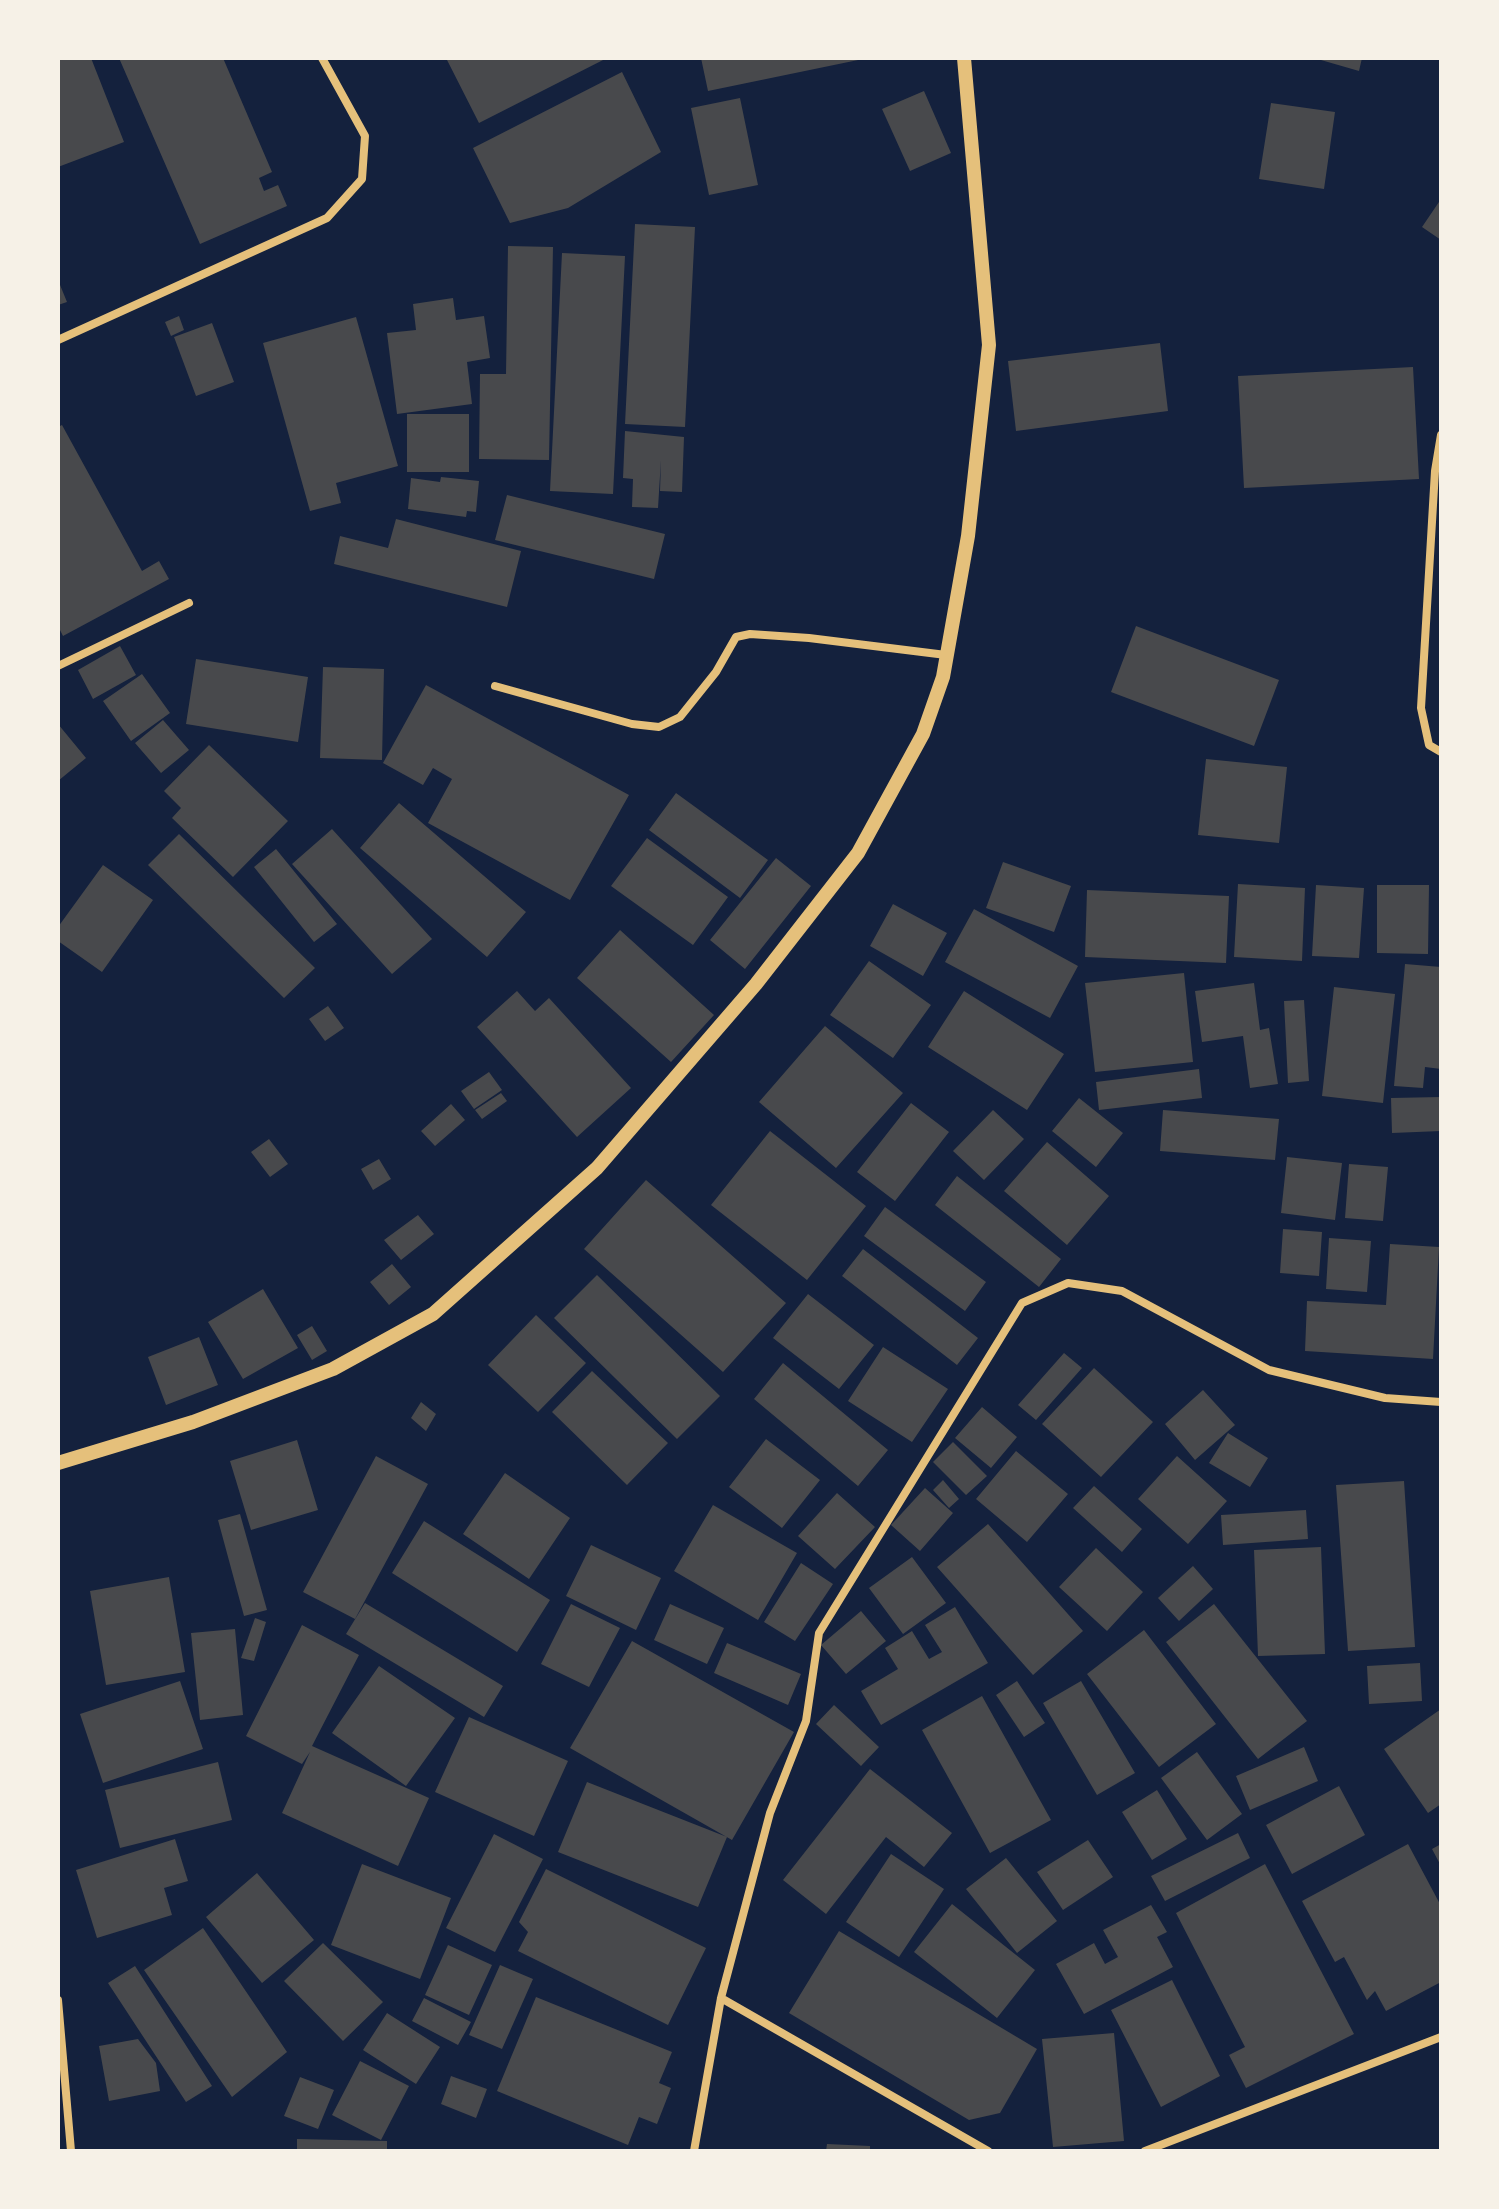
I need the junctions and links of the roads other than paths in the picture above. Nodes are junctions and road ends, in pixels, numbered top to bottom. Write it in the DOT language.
graph roads {
  1 [pos="322,58"];
  2 [pos="964,58"];
  3 [pos="58,340"];
  4 [pos="1441,435"];
  5 [pos="189,603"];
  6 [pos="946,655"];
  7 [pos="58,666"];
  8 [pos="495,686"];
  9 [pos="1441,752"];
  10 [pos="1441,1402"];
  11 [pos="58,1463"];
  12 [pos="721,1998"];
  13 [pos="58,2000"];
  14 [pos="1441,2037"];
  15 [pos="71,2151"];
  16 [pos="694,2151"];
  17 [pos="988,2151"];
  18 [pos="1145,2151"];
  1 -- 3 [label="street"];
  2 -- 6 [label="street"];
  4 -- 9 [label="street"];
  5 -- 7 [label="street"];
  6 -- 8 [label="street"];
  6 -- 11 [label="street"];
  10 -- 12 [label="street"];
  12 -- 16 [label="street"];
  12 -- 17 [label="street"];
  13 -- 15 [label="street"];
  14 -- 18 [label="street"];
}
